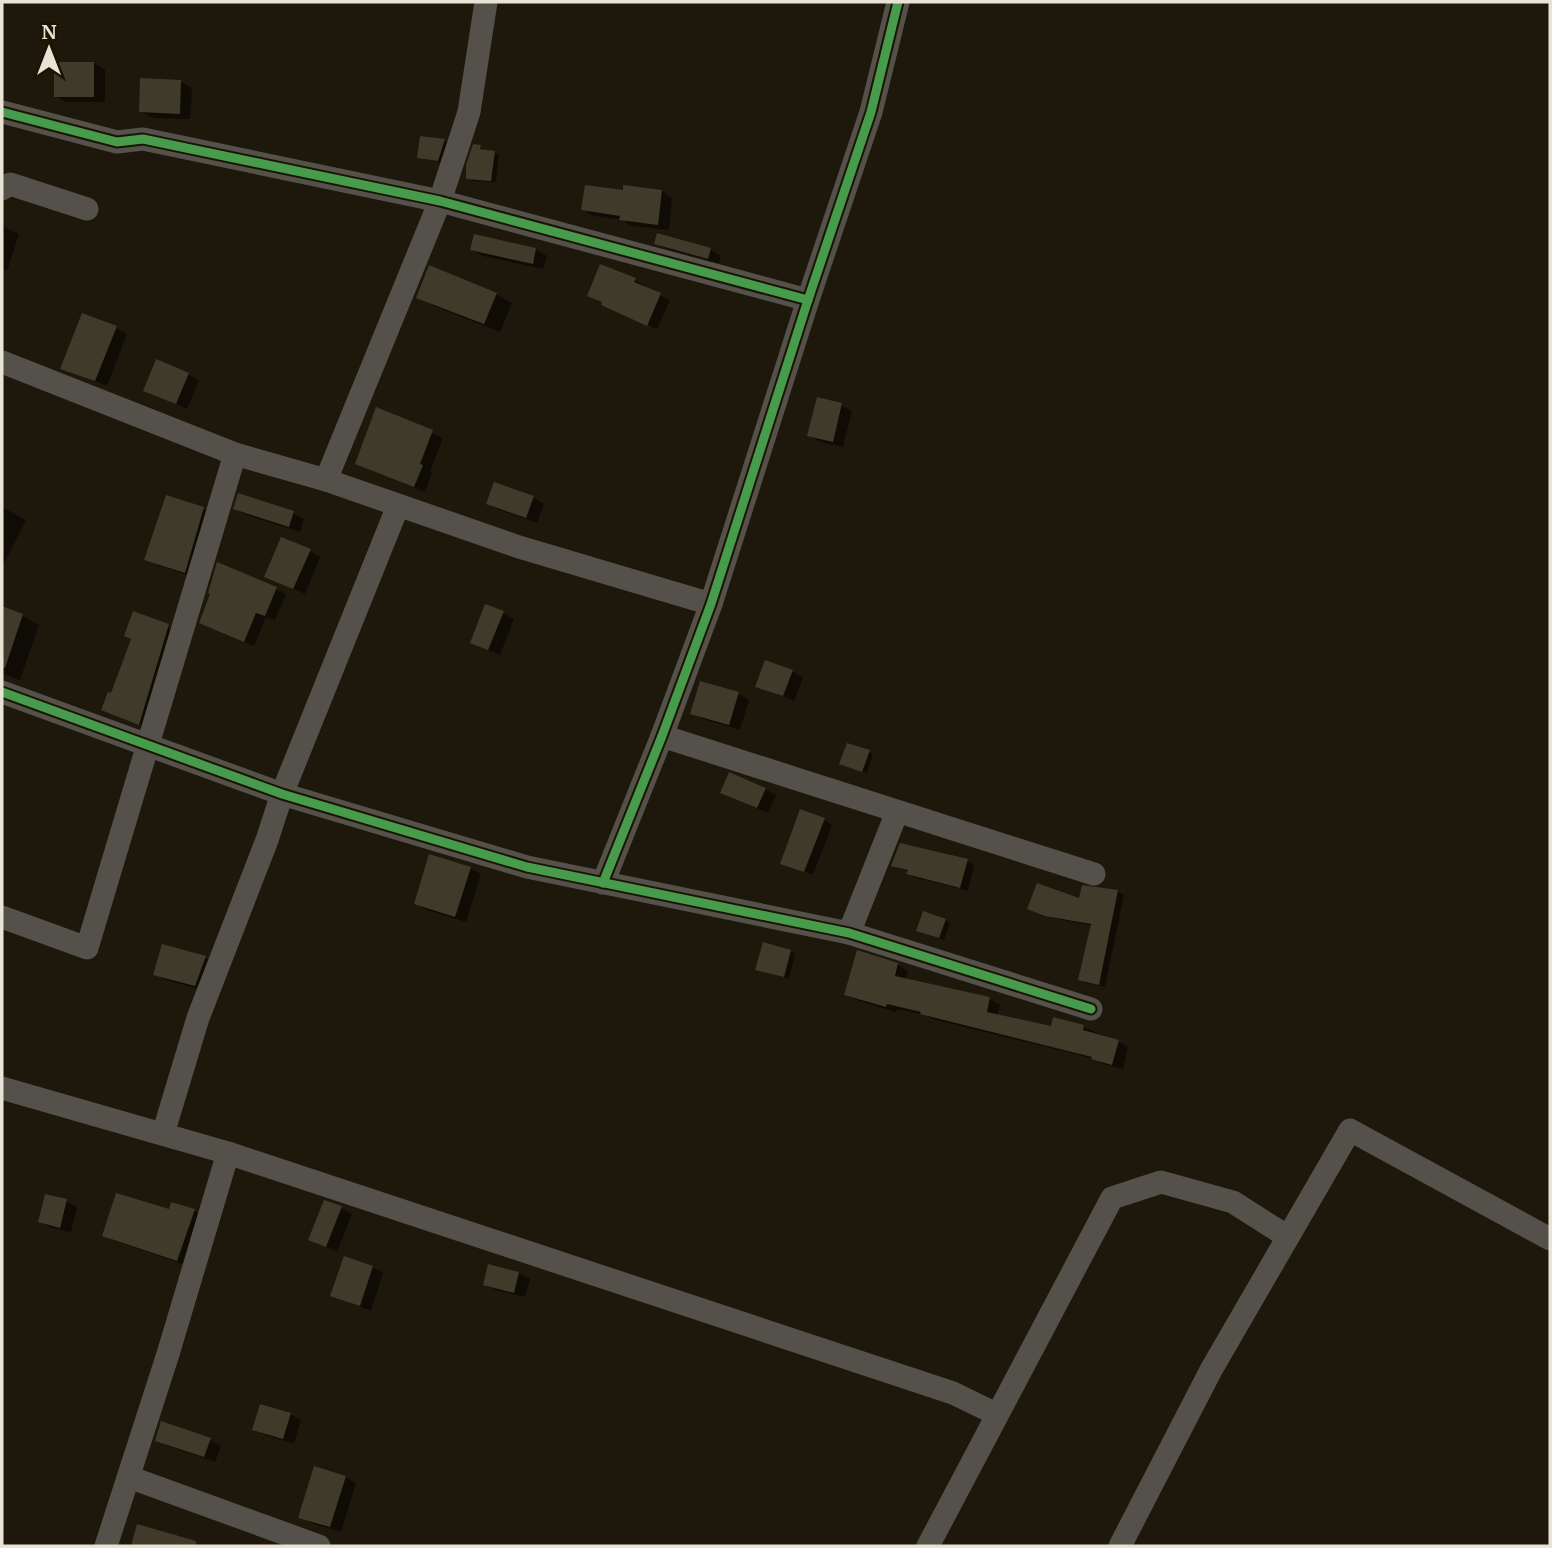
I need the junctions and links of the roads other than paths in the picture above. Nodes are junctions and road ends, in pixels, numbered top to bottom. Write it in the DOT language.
graph roads {
  1 [pos="486,2"];
  2 [pos="898,2"];
  3 [pos="2,112"];
  4 [pos="2,189"];
  5 [pos="440,201"];
  6 [pos="87,209"];
  7 [pos="808,300"];
  8 [pos="2,362"];
  9 [pos="235,454"];
  10 [pos="326,480"];
  11 [pos="398,506"];
  12 [pos="711,604"];
  13 [pos="2,692"];
  14 [pos="663,736"];
  15 [pos="147,744"];
  16 [pos="282,794"];
  17 [pos="897,812"];
  18 [pos="1094,874"];
  19 [pos="603,883"];
  20 [pos="2,917"];
  21 [pos="849,933"];
  22 [pos="1090,1009"];
  23 [pos="2,1088"];
  24 [pos="163,1134"];
  25 [pos="228,1153"];
  26 [pos="1288,1237"];
  27 [pos="1550,1239"];
  28 [pos="996,1414"];
  29 [pos="129,1477"];
  30 [pos="106,1546"];
  31 [pos="319,1546"];
  32 [pos="928,1546"];
  33 [pos="1120,1546"];
  1 -- 5 [label="street"];
  2 -- 7 [label="street"];
  3 -- 5 [label="street"];
  4 -- 6 [label="street"];
  5 -- 7 [label="street"];
  5 -- 10 [label="street"];
  7 -- 12 [label="street"];
  8 -- 9 [label="street"];
  9 -- 10 [label="street"];
  9 -- 15 [label="street"];
  10 -- 11 [label="street"];
  11 -- 12 [label="street"];
  11 -- 16 [label="street"];
  12 -- 14 [label="street"];
  13 -- 15 [label="street"];
  14 -- 17 [label="street"];
  14 -- 19 [label="street"];
  15 -- 16 [label="street"];
  15 -- 20 [label="street"];
  16 -- 19 [label="street"];
  16 -- 24 [label="street"];
  17 -- 18 [label="street"];
  17 -- 21 [label="street"];
  19 -- 21 [label="street"];
  21 -- 22 [label="street"];
  23 -- 24 [label="street"];
  24 -- 25 [label="street"];
  25 -- 28 [label="street"];
  25 -- 29 [label="street"];
  26 -- 27 [label="street"];
  26 -- 28 [label="street"];
  26 -- 33 [label="street"];
  28 -- 32 [label="street"];
  29 -- 30 [label="street"];
  29 -- 31 [label="street"];
}
